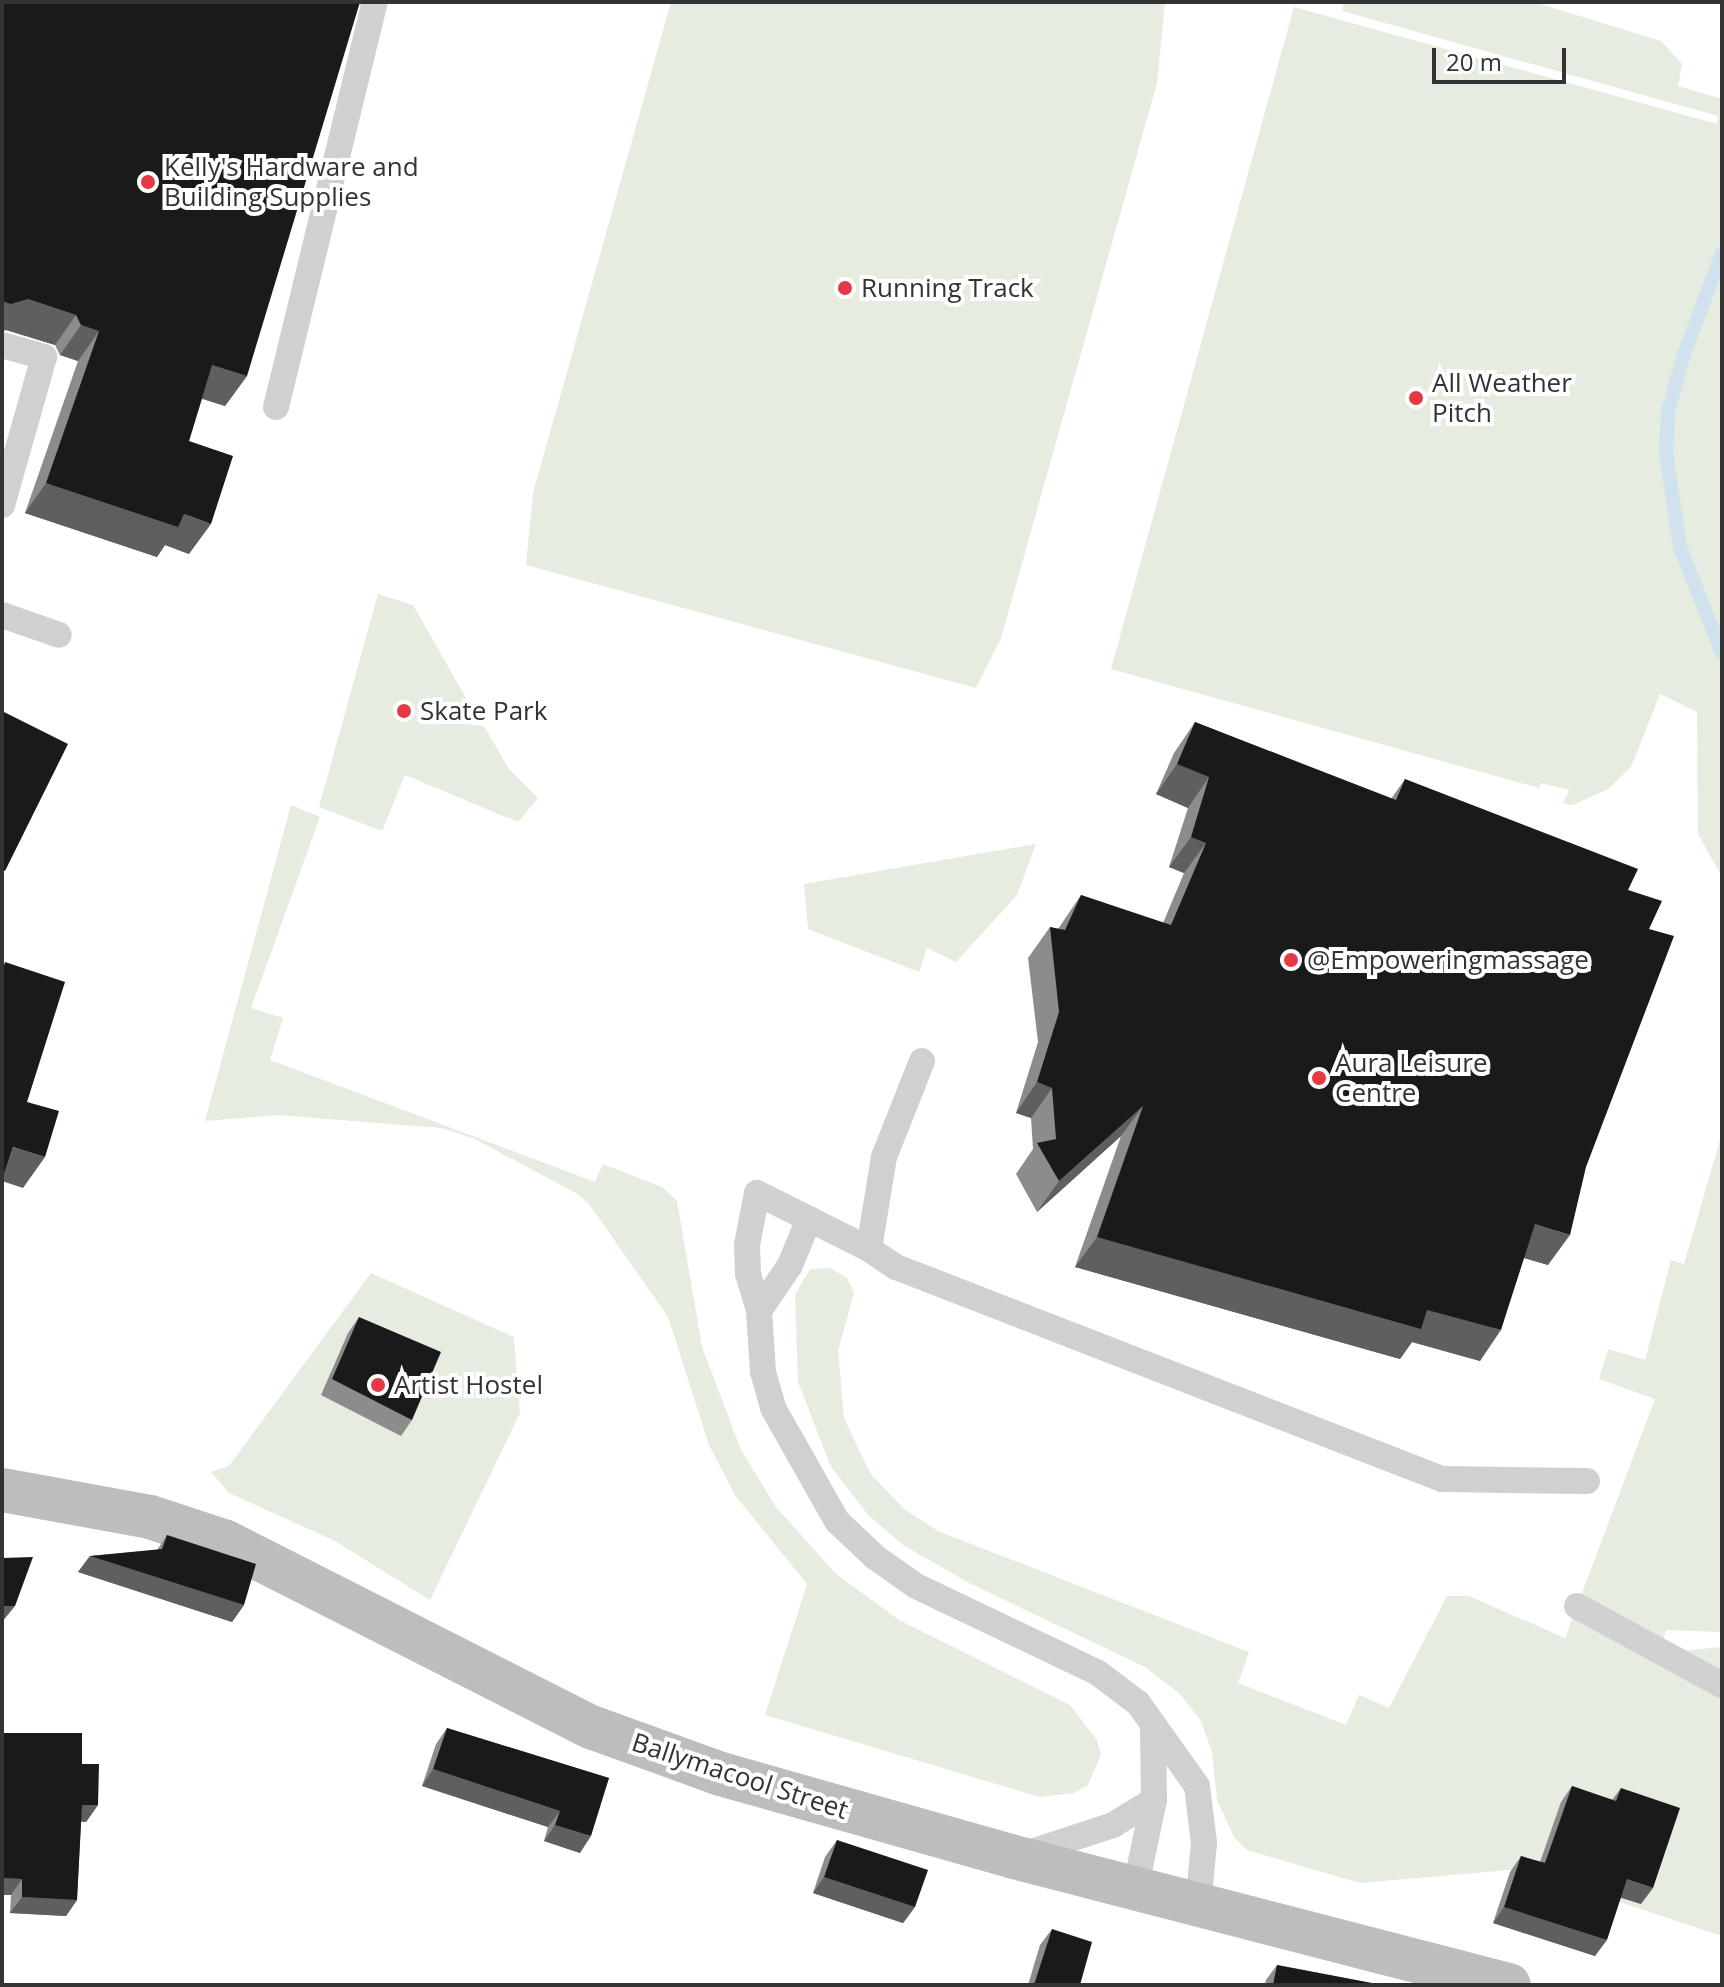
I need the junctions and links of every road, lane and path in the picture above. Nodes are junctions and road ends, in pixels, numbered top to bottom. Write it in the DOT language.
graph roads {
  1 [pos="375,2"];
  2 [pos="2,345"];
  3 [pos="276,407"];
  4 [pos="2,505"];
  5 [pos="2,615"];
  6 [pos="59,635"];
  7 [pos="922,1061"];
  8 [pos="809,1219"];
  9 [pos="869,1249"];
  10 [pos="759,1311"];
  11 [pos="1587,1481"];
  12 [pos="2,1490"];
  13 [pos="1577,1606"];
  14 [pos="1722,1685"];
  15 [pos="1153,1726"];
  16 [pos="1154,1800"];
  17 [pos="1014,1857"];
  18 [pos="1135,1890"];
  19 [pos="1198,1906"];
  20 [pos="1509,1985"];
  1 -- 3 [label="lane"];
  2 -- 4 [label="lane"];
  5 -- 6 [label="lane"];
  7 -- 9 [label="lane"];
  8 -- 9 [label="lane"];
  8 -- 10 [label="lane"];
  8 -- 10 [label="lane"];
  9 -- 11 [label="lane"];
  10 -- 15 [label="lane"];
  12 -- 17 [label="main road, Ballymacool Street"];
  13 -- 14 [label="lane"];
  15 -- 16 [label="lane"];
  15 -- 19 [label="lane"];
  16 -- 17 [label="lane"];
  16 -- 18 [label="lane"];
  17 -- 18 [label="main road, Ballymacool Street"];
  18 -- 19 [label="main road, Ballymacool Street"];
  19 -- 20 [label="main road, Ballymacool Street"];
}
